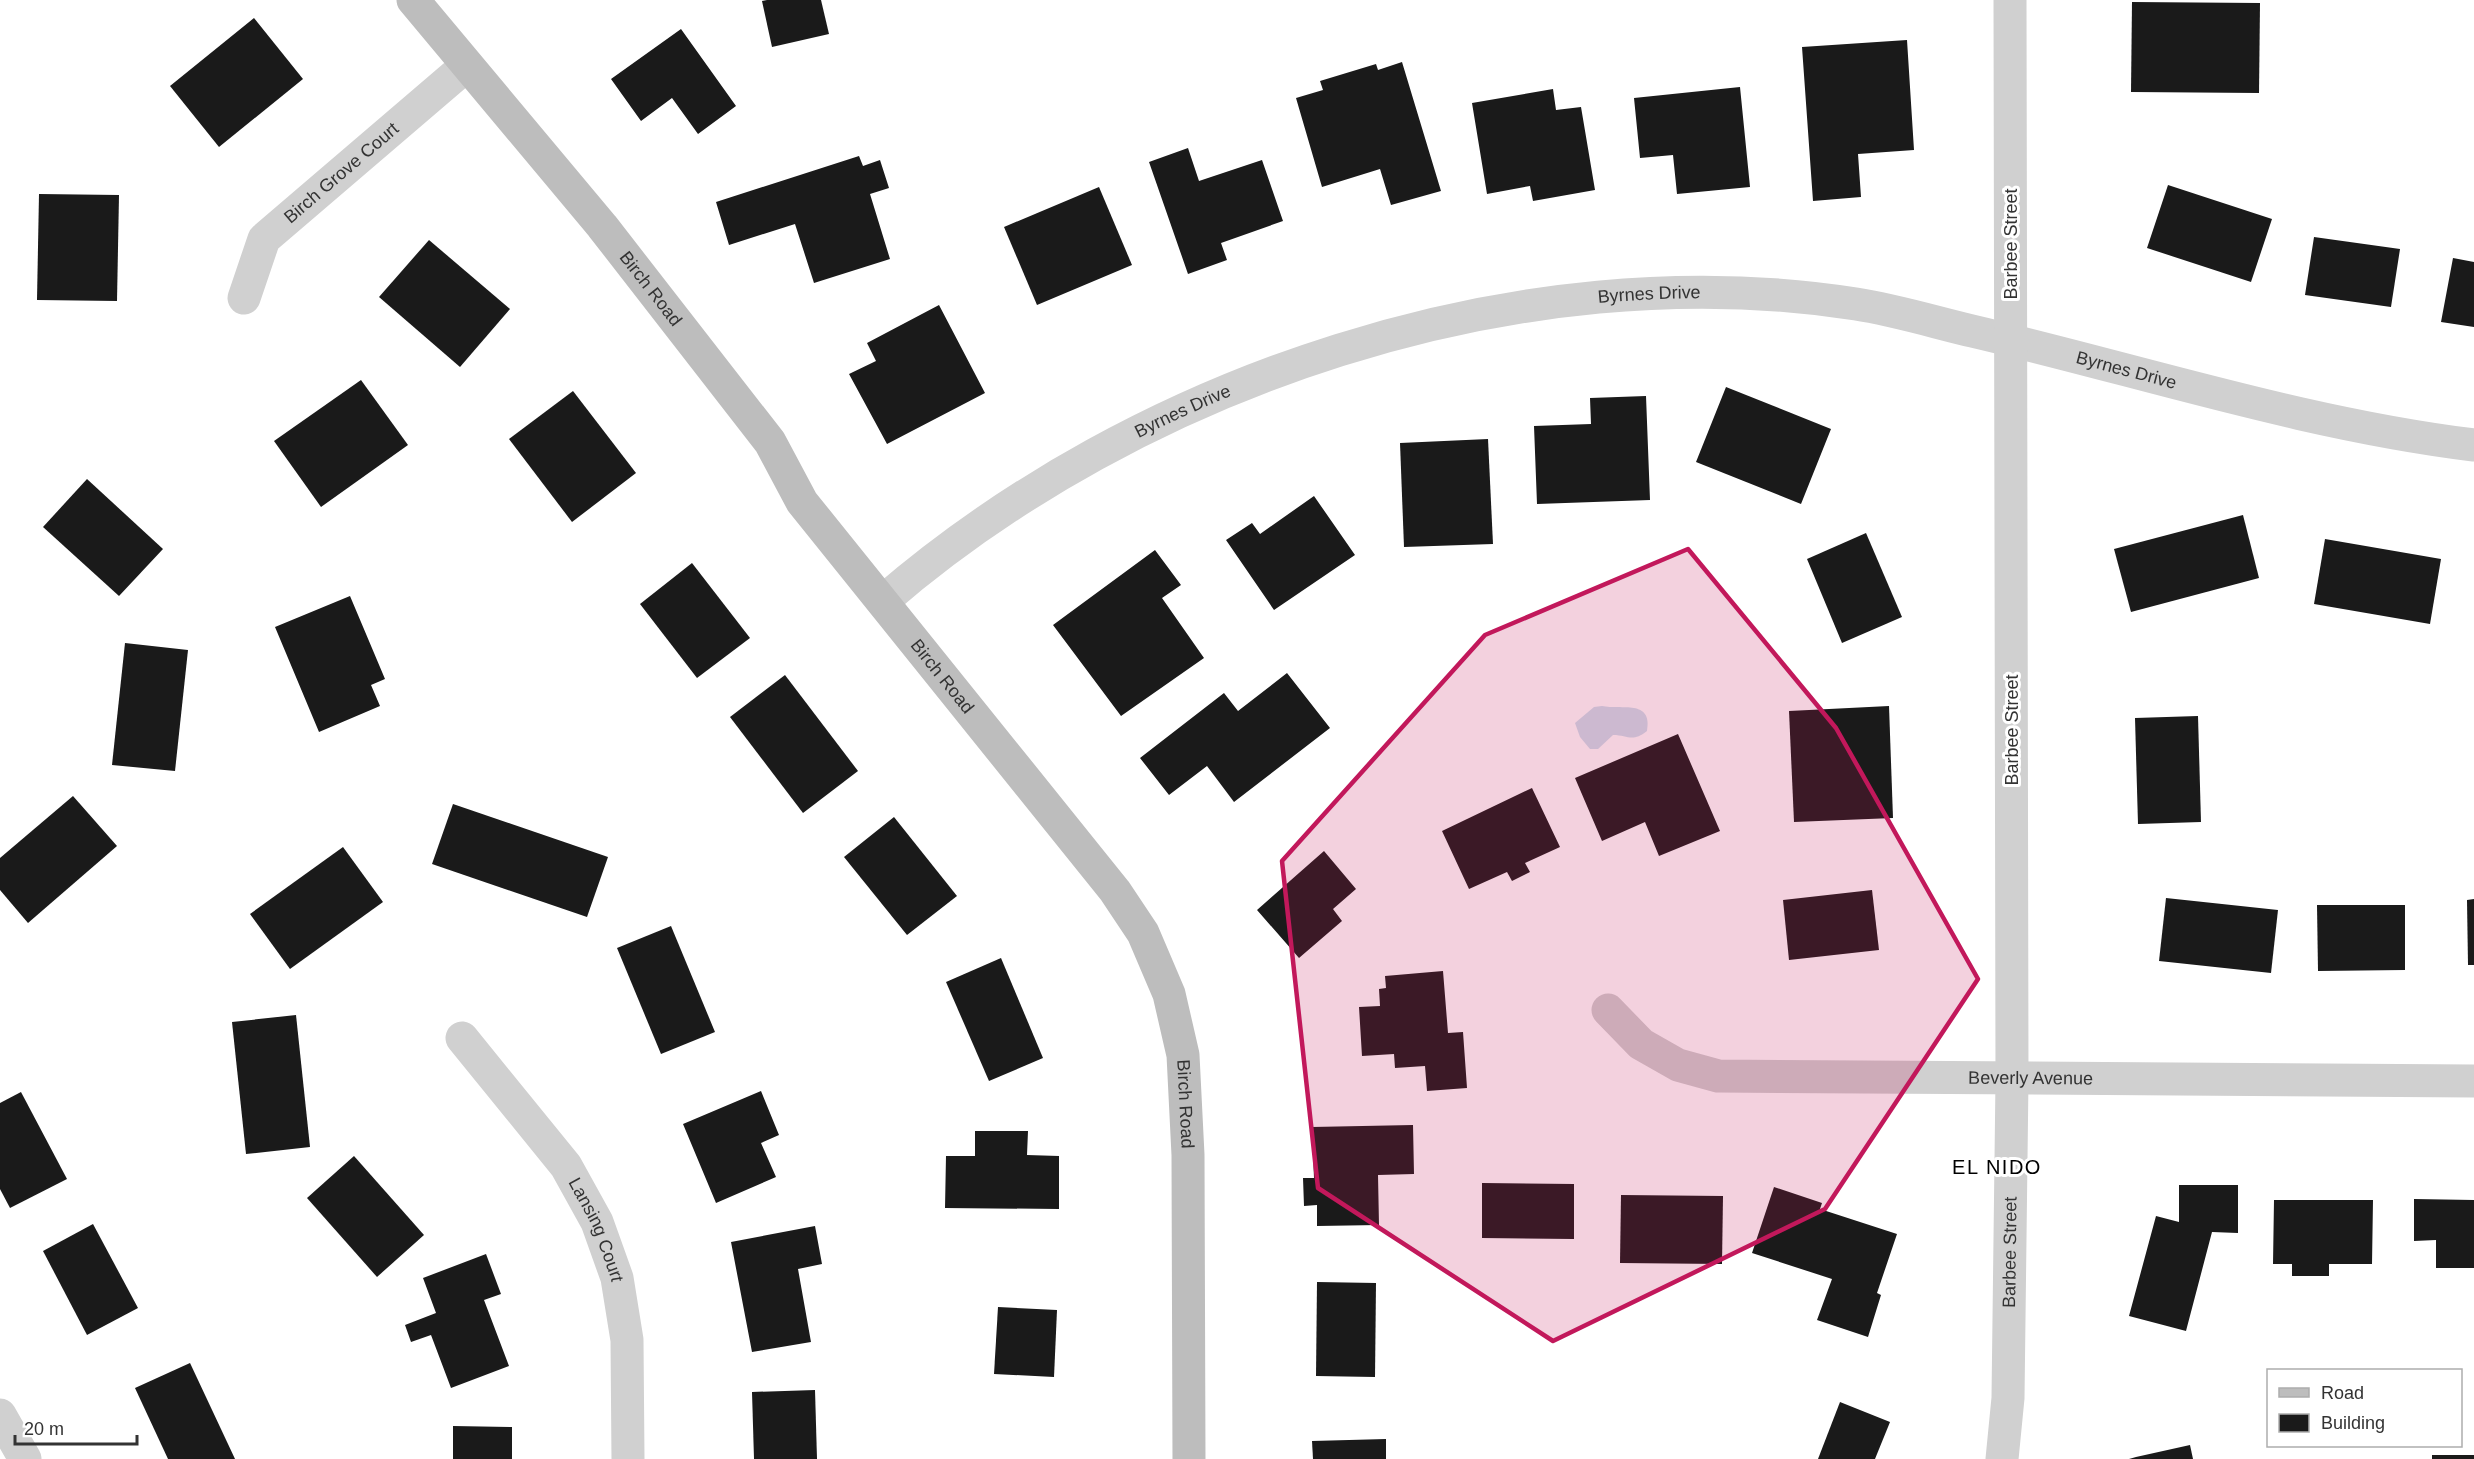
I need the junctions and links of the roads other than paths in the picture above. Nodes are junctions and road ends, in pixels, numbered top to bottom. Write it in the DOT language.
graph roads {
  1 [pos="413,0"];
  2 [pos="2010,0"];
  3 [pos="466,66"];
  4 [pos="244,298"];
  5 [pos="2011,340"];
  6 [pos="2474,445"];
  7 [pos="883,601"];
  8 [pos="1608,1010"];
  9 [pos="462,1038"];
  10 [pos="2012,1079"];
  11 [pos="2474,1081"];
  12 [pos="0,1415"];
  13 [pos="25,1459"];
  14 [pos="628,1459"];
  15 [pos="1189,1459"];
  16 [pos="2002,1459"];
  1 -- 3 [label="street, Birch Road"];
  2 -- 5 [label="street, Barbee Street"];
  3 -- 4 [label="street, Birch Grove Court"];
  3 -- 7 [label="street, Birch Road"];
  5 -- 6 [label="street, Byrnes Drive"];
  5 -- 7 [label="street, Byrnes Drive"];
  5 -- 10 [label="street, Barbee Street"];
  7 -- 15 [label="street, Birch Road"];
  8 -- 10 [label="street, Beverly Avenue"];
  9 -- 14 [label="street, Lansing Court"];
  10 -- 11 [label="street, Beverly Avenue"];
  10 -- 16 [label="street, Barbee Street"];
  12 -- 13 [label="street"];
}
